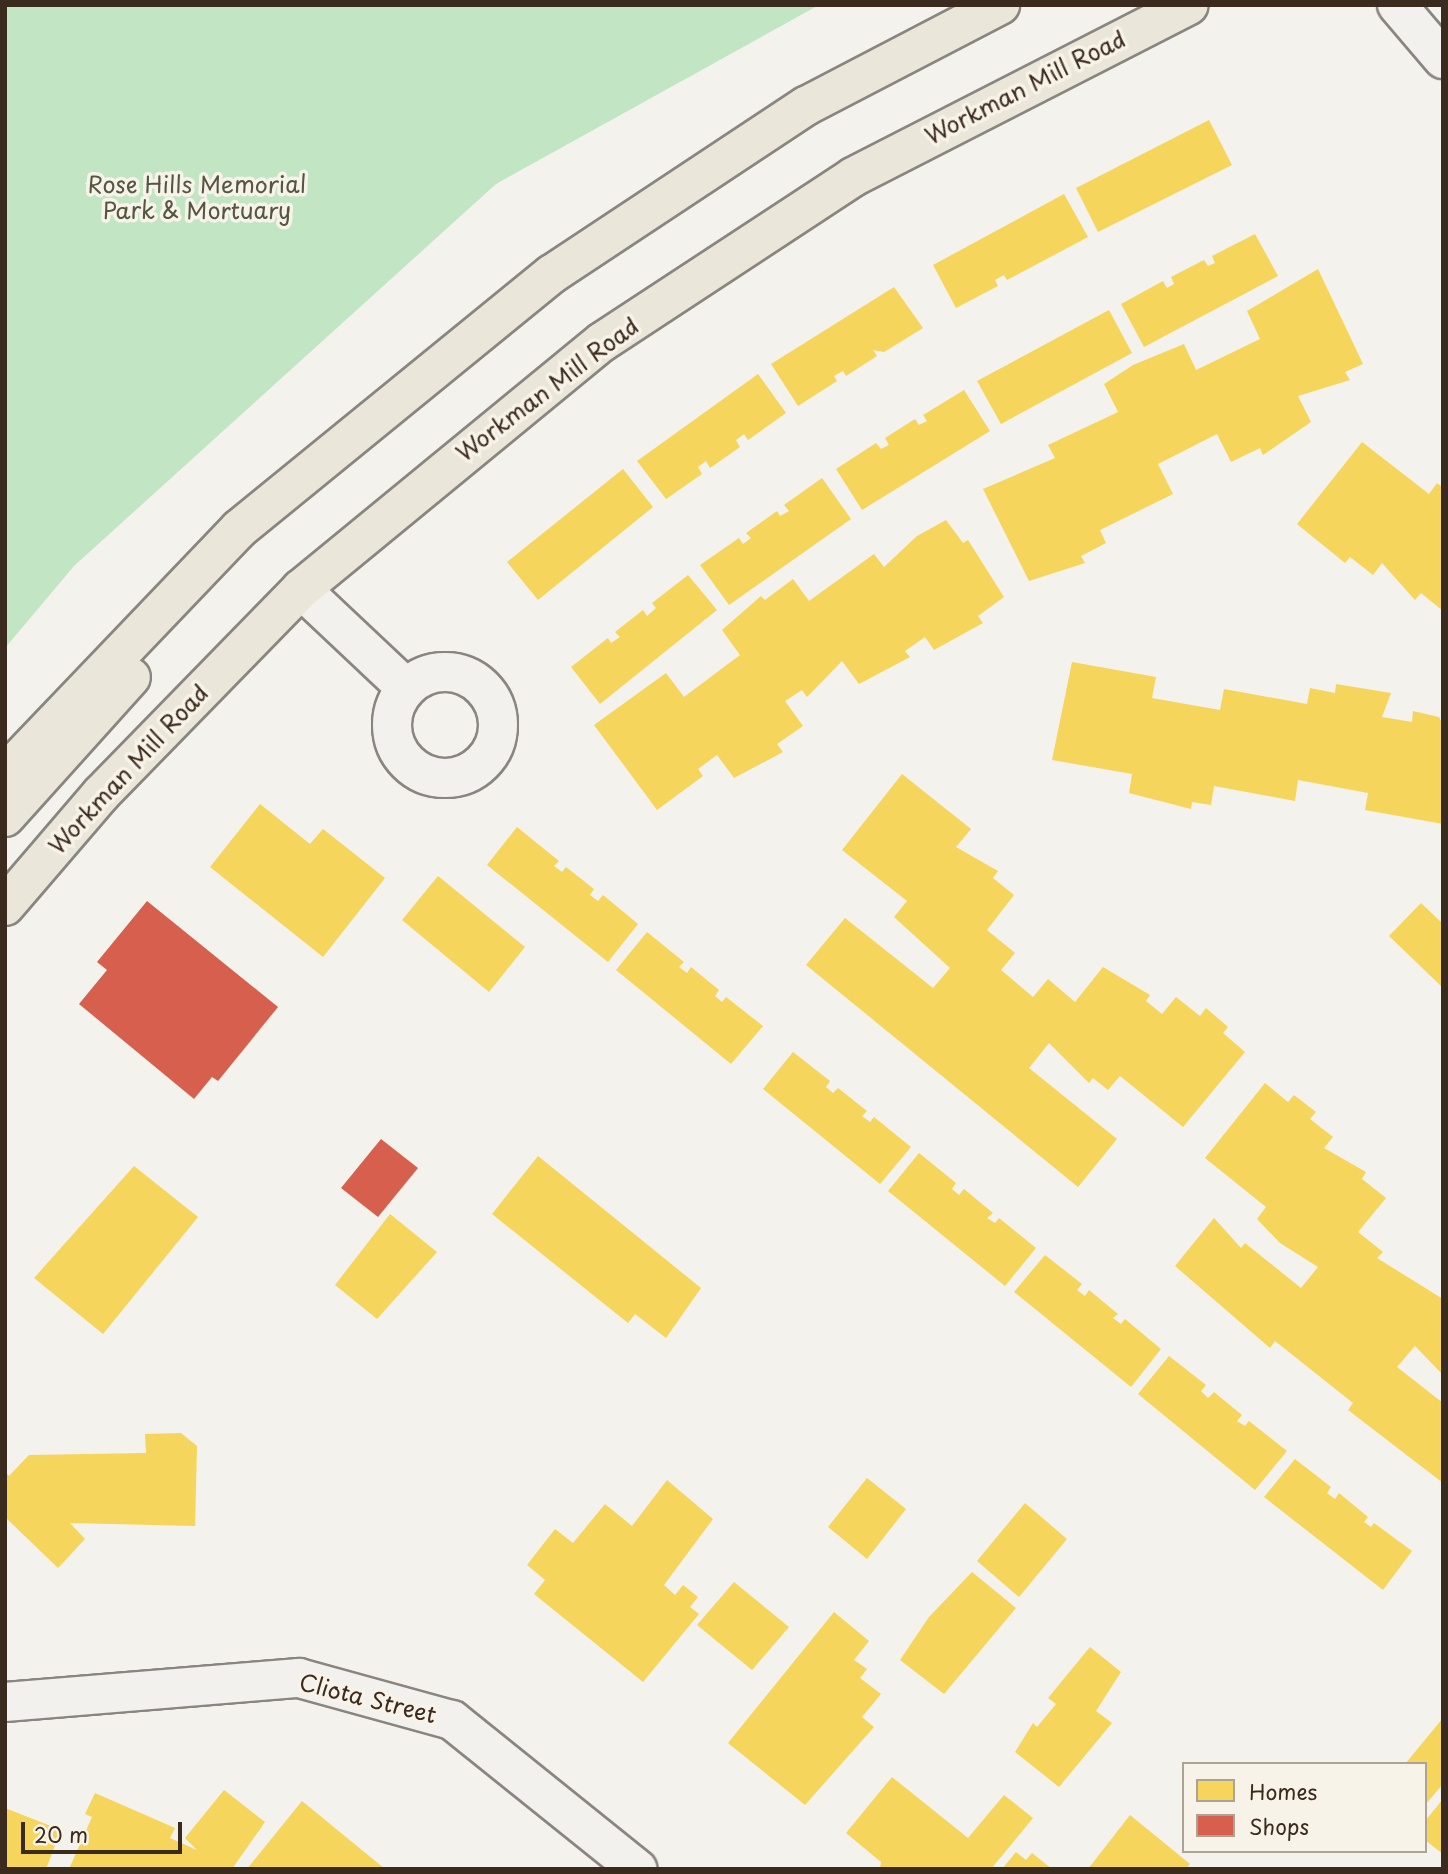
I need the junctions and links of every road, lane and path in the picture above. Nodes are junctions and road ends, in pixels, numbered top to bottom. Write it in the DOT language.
graph roads {
  1 [pos="1000,5"];
  2 [pos="1189,5"];
  3 [pos="1397,5"];
  4 [pos="1443,59"];
  5 [pos="239,529"];
  6 [pos="301,589"];
  7 [pos="406,688"];
  8 [pos="5,774"];
  9 [pos="5,817"];
  10 [pos="5,906"];
  11 [pos="5,1702"];
  12 [pos="637,1869"];
  1 -- 5 [label="main road"];
  2 -- 6 [label="main road, Workman Mill Road"];
  3 -- 4 [label="street"];
  5 -- 8 [label="main road"];
  5 -- 9 [label="main road"];
  6 -- 7 [label="street"];
  6 -- 10 [label="main road, Workman Mill Road"];
  11 -- 12 [label="street, Cliota Street"];
}
